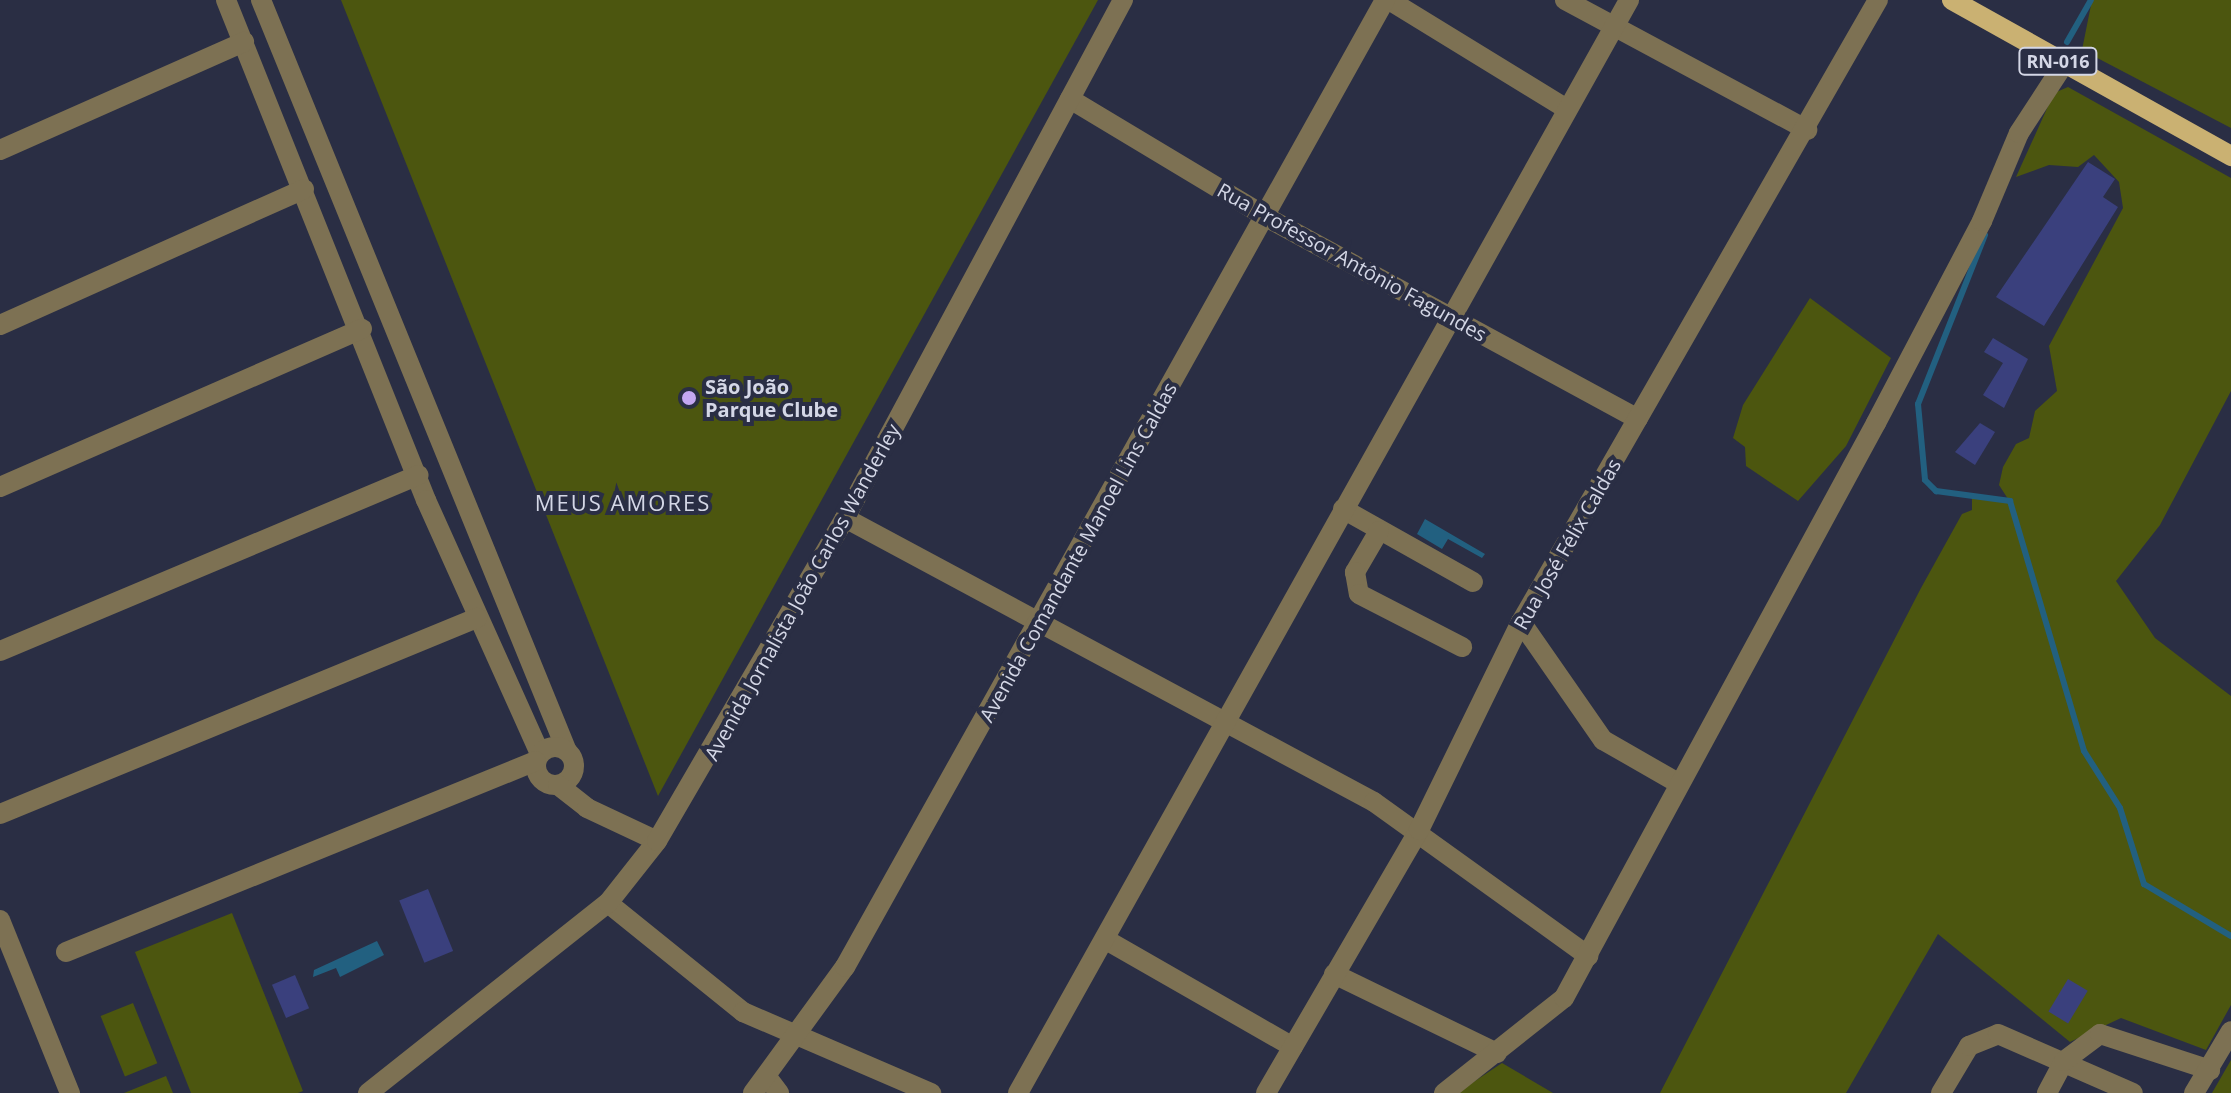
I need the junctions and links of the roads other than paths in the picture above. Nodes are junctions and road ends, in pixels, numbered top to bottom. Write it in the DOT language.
graph roads {
  1 [pos="226,0"];
  2 [pos="261,0"];
  3 [pos="1123,0"];
  4 [pos="1387,0"];
  5 [pos="1565,0"];
  6 [pos="1629,0"];
  7 [pos="1878,0"];
  8 [pos="1952,0"];
  9 [pos="1613,27"];
  10 [pos="244,42"];
  11 [pos="2064,64"];
  12 [pos="1070,99"];
  13 [pos="1567,109"];
  14 [pos="1807,130"];
  15 [pos="0,150"];
  16 [pos="2231,156"];
  17 [pos="326,159"];
  18 [pos="304,189"];
  19 [pos="339,194"];
  20 [pos="1266,217"];
  21 [pos="1449,319"];
  22 [pos="0,325"];
  23 [pos="362,329"];
  24 [pos="1638,419"];
  25 [pos="438,443"];
  26 [pos="409,452"];
  27 [pos="418,475"];
  28 [pos="454,486"];
  29 [pos="0,487"];
  30 [pos="426,500"];
  31 [pos="1343,509"];
  32 [pos="845,518"];
  33 [pos="1379,531"];
  34 [pos="1473,582"];
  35 [pos="477,618"];
  36 [pos="1521,622"];
  37 [pos="1037,625"];
  38 [pos="1462,647"];
  39 [pos="0,651"];
  40 [pos="1226,719"];
  41 [pos="566,749"];
  42 [pos="538,758"];
  43 [pos="1678,783"];
  44 [pos="558,785"];
  45 [pos="0,814"];
  46 [pos="1419,830"];
  47 [pos="657,841"];
  48 [pos="608,903"];
  49 [pos="0,920"];
  50 [pos="1108,941"];
  51 [pos="66,952"];
  52 [pos="1588,956"];
  53 [pos="1334,974"];
  54 [pos="2231,1031"];
  55 [pos="801,1034"];
  56 [pos="1293,1047"];
  57 [pos="1497,1053"];
  58 [pos="2064,1061"];
  59 [pos="2210,1070"];
  60 [pos="773,1085"];
  61 [pos="70,1093"];
  62 [pos="368,1093"];
  63 [pos="753,1093"];
  64 [pos="931,1093"];
  65 [pos="1018,1093"];
  66 [pos="1266,1093"];
  67 [pos="1444,1093"];
  68 [pos="1941,1093"];
  69 [pos="2047,1093"];
  70 [pos="2133,1093"];
  71 [pos="2194,1093"];
  1 -- 10 [label="street"];
  2 -- 17 [label="street"];
  3 -- 12 [label="street, Avenida Jornalista João Carlos Wanderley"];
  4 -- 13 [label="street"];
  4 -- 20 [label="street, Avenida Comandante Manoel Lins Caldas"];
  5 -- 9 [label="street"];
  6 -- 9 [label="street"];
  7 -- 14 [label="street, Rua José Félix Caldas"];
  8 -- 11 [label="main road, RN-016"];
  9 -- 13 [label="street"];
  9 -- 14 [label="street"];
  10 -- 15 [label="street"];
  10 -- 18 [label="street"];
  11 -- 16 [label="main road, RN-016"];
  11 -- 43 [label="street"];
  12 -- 20 [label="street, Rua Professor Antônio Fagundes"];
  12 -- 32 [label="street, Avenida Jornalista João Carlos Wanderley"];
  13 -- 21 [label="street"];
  14 -- 24 [label="street, Rua José Félix Caldas"];
  17 -- 18 [label="street"];
  17 -- 19 [label="street"];
  18 -- 19 [label="street"];
  18 -- 22 [label="street"];
  18 -- 23 [label="street"];
  19 -- 25 [label="street"];
  20 -- 21 [label="street, Rua Professor Antônio Fagundes"];
  20 -- 37 [label="street, Avenida Comandante Manoel Lins Caldas"];
  21 -- 24 [label="street, Rua Professor Antônio Fagundes"];
  21 -- 31 [label="street"];
  23 -- 26 [label="street"];
  23 -- 29 [label="street"];
  24 -- 36 [label="street, Rua José Félix Caldas"];
  25 -- 26 [label="street"];
  25 -- 28 [label="street"];
  26 -- 27 [label="street"];
  27 -- 30 [label="street"];
  27 -- 39 [label="street"];
  28 -- 30 [label="street"];
  28 -- 41 [label="street"];
  30 -- 35 [label="street"];
  31 -- 33 [label="street"];
  31 -- 40 [label="street"];
  32 -- 37 [label="street"];
  32 -- 47 [label="street, Avenida Jornalista João Carlos Wanderley"];
  33 -- 34 [label="street"];
  33 -- 38 [label="street"];
  35 -- 42 [label="street"];
  35 -- 45 [label="street"];
  36 -- 43 [label="street"];
  36 -- 46 [label="street, Rua José Félix Caldas"];
  37 -- 40 [label="street"];
  37 -- 55 [label="street, Avenida Comandante Manoel Lins Caldas"];
  40 -- 46 [label="street"];
  40 -- 50 [label="street"];
  41 -- 42 [label="street"];
  41 -- 44 [label="street"];
  42 -- 44 [label="street"];
  42 -- 51 [label="street"];
  43 -- 52 [label="street"];
  44 -- 47 [label="street"];
  46 -- 52 [label="street"];
  46 -- 53 [label="street, Rua José Félix Caldas"];
  47 -- 48 [label="street, Avenida Jornalista João Carlos Wanderley"];
  48 -- 55 [label="street"];
  48 -- 62 [label="street, Avenida Jornalista João Carlos Wanderley"];
  49 -- 61 [label="street"];
  50 -- 56 [label="street"];
  50 -- 65 [label="street"];
  52 -- 57 [label="street"];
  53 -- 56 [label="street, Rua José Félix Caldas"];
  53 -- 57 [label="street"];
  54 -- 59 [label="street"];
  55 -- 60 [label="street, Avenida Comandante Manoel Lins Caldas"];
  55 -- 64 [label="street"];
  56 -- 66 [label="street, Rua José Félix Caldas"];
  57 -- 67 [label="street"];
  58 -- 59 [label="street"];
  58 -- 68 [label="street"];
  58 -- 69 [label="street"];
  58 -- 70 [label="street"];
  59 -- 71 [label="street"];
  60 -- 63 [label="street, Avenida Comandante Manoel Lins Caldas"];
}
